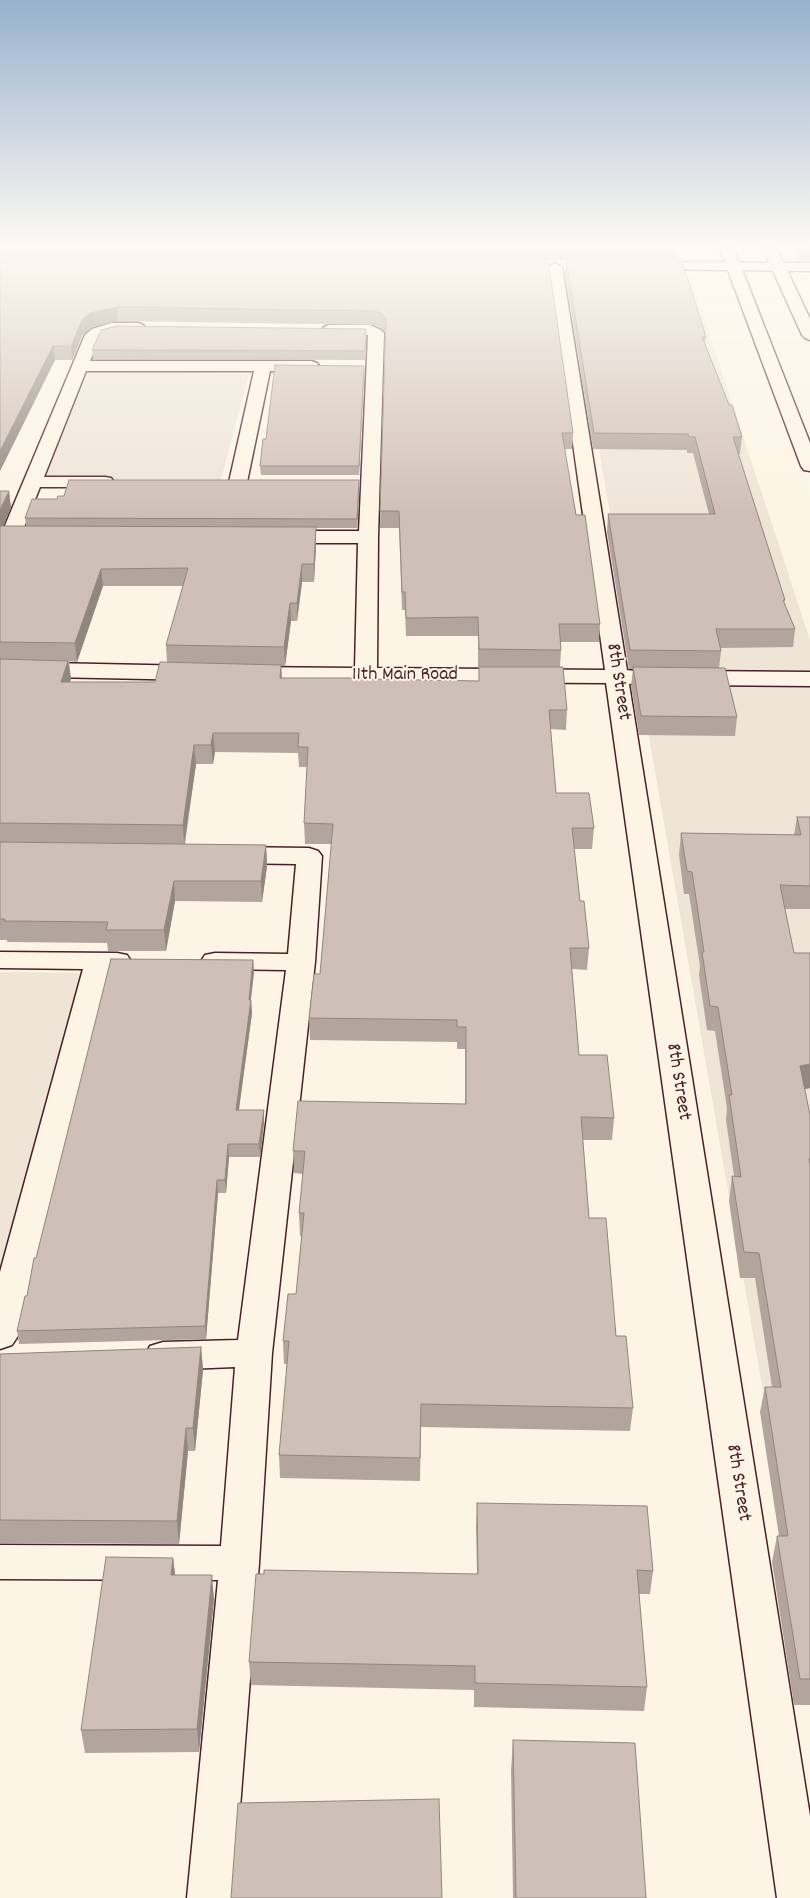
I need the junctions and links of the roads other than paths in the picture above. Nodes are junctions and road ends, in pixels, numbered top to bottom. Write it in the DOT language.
graph roads {
  1 [pos="92,338"];
  2 [pos="375,338"];
  3 [pos="565,338"];
  4 [pos="761,338"];
  5 [pos="82,366"];
  6 [pos="263,366"];
  7 [pos="323,366"];
  8 [pos="810,466"];
  9 [pos="32,482"];
  10 [pos="120,482"];
  11 [pos="218,482"];
  12 [pos="238,482"];
  13 [pos="257,482"];
  14 [pos="352,482"];
  15 [pos="371,482"];
  16 [pos="5,535"];
  17 [pos="31,535"];
  18 [pos="259,537"];
  19 [pos="368,537"];
  20 [pos="0,669"];
  21 [pos="366,676"];
  22 [pos="616,677"];
  23 [pos="810,680"];
  24 [pos="209,855"];
  25 [pos="0,960"];
  26 [pos="99,961"];
  27 [pos="137,961"];
  28 [pos="186,961"];
  29 [pos="301,962"];
  30 [pos="6,1352"];
  31 [pos="254,1353"];
  32 [pos="127,1357"];
  33 [pos="0,1562"];
  34 [pos="239,1563"];
  35 [pos="210,1898"];
  36 [pos="800,1898"];
  1 -- 5 [label="street"];
  2 -- 15 [label="street"];
  3 -- 22 [label="street, 8th Street"];
  4 -- 8 [label="street"];
  5 -- 6 [label="street"];
  5 -- 9 [label="street"];
  6 -- 7 [label="street"];
  6 -- 12 [label="street"];
  9 -- 10 [label="street"];
  9 -- 16 [label="street"];
  11 -- 12 [label="street"];
  12 -- 13 [label="street"];
  14 -- 15 [label="street"];
  15 -- 19 [label="street"];
  16 -- 17 [label="street"];
  18 -- 19 [label="street"];
  19 -- 21 [label="street"];
  20 -- 21 [label="street, 11th Main Road"];
  21 -- 22 [label="street, 11th Main Road"];
  22 -- 23 [label="street, 11th Main Road"];
  22 -- 36 [label="street, 8th Street"];
  24 -- 29 [label="street"];
  25 -- 26 [label="street"];
  26 -- 27 [label="street"];
  26 -- 30 [label="street"];
  28 -- 29 [label="street"];
  29 -- 31 [label="street"];
  31 -- 32 [label="street"];
  31 -- 34 [label="street"];
  33 -- 34 [label="street"];
  34 -- 35 [label="street"];
}
